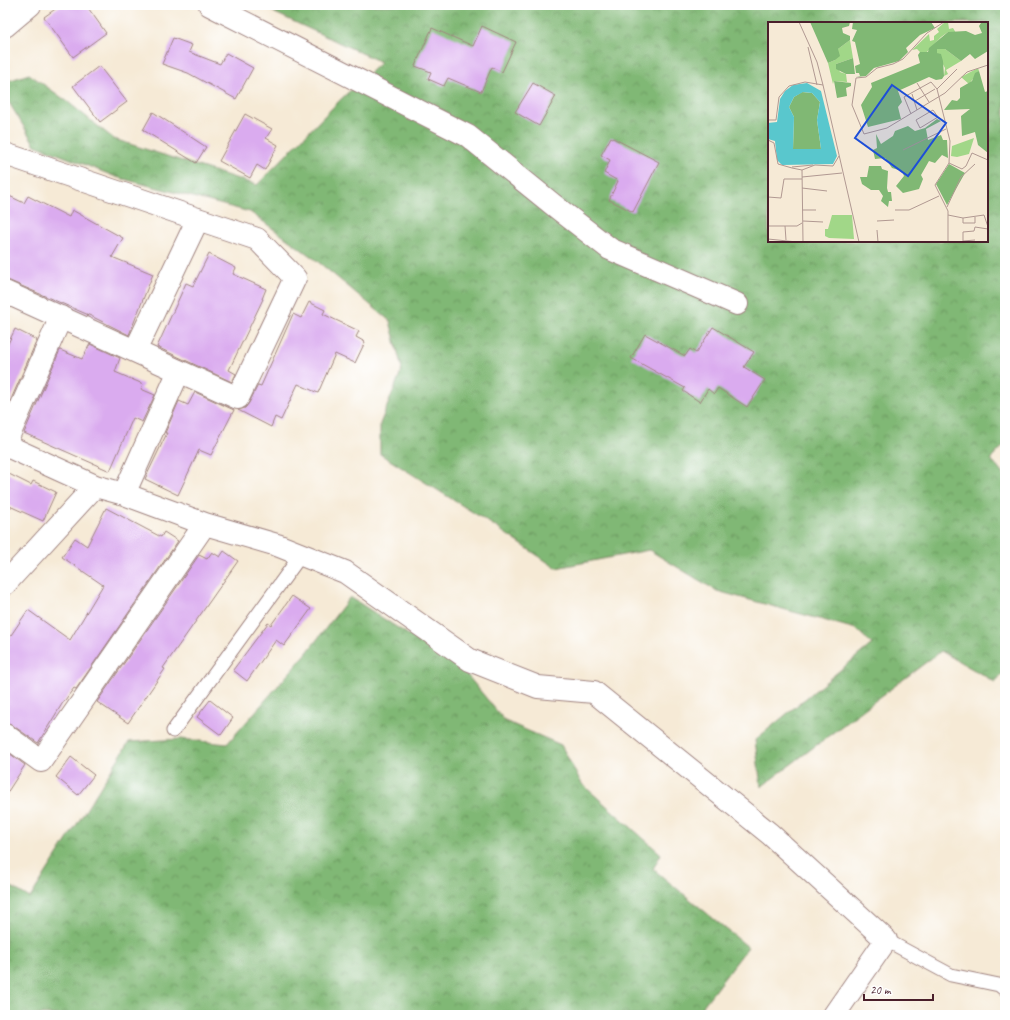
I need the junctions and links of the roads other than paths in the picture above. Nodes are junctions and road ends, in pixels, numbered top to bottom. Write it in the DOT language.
graph roads {
  1 [pos="30,5"];
  2 [pos="210,5"];
  3 [pos="5,26"];
  4 [pos="5,154"];
  5 [pos="198,219"];
  6 [pos="5,292"];
  7 [pos="737,304"];
  8 [pos="61,317"];
  9 [pos="135,351"];
  10 [pos="179,372"];
  11 [pos="5,445"];
  12 [pos="95,486"];
  13 [pos="124,494"];
  14 [pos="205,524"];
  15 [pos="302,555"];
  16 [pos="5,582"];
  17 [pos="173,730"];
  18 [pos="7,741"];
  19 [pos="886,940"];
  20 [pos="1005,990"];
  21 [pos="834,1015"];
  1 -- 3 [label="street"];
  2 -- 7 [label="street"];
  4 -- 5 [label="street"];
  5 -- 9 [label="street"];
  5 -- 10 [label="street"];
  6 -- 8 [label="street"];
  8 -- 9 [label="street"];
  8 -- 11 [label="street"];
  9 -- 10 [label="street"];
  10 -- 13 [label="street"];
  11 -- 12 [label="street"];
  12 -- 13 [label="street"];
  12 -- 16 [label="street"];
  13 -- 14 [label="street"];
  14 -- 15 [label="street"];
  14 -- 18 [label="street"];
  15 -- 17 [label="lane"];
  15 -- 19 [label="street"];
  19 -- 20 [label="lane"];
  19 -- 21 [label="street"];
}
